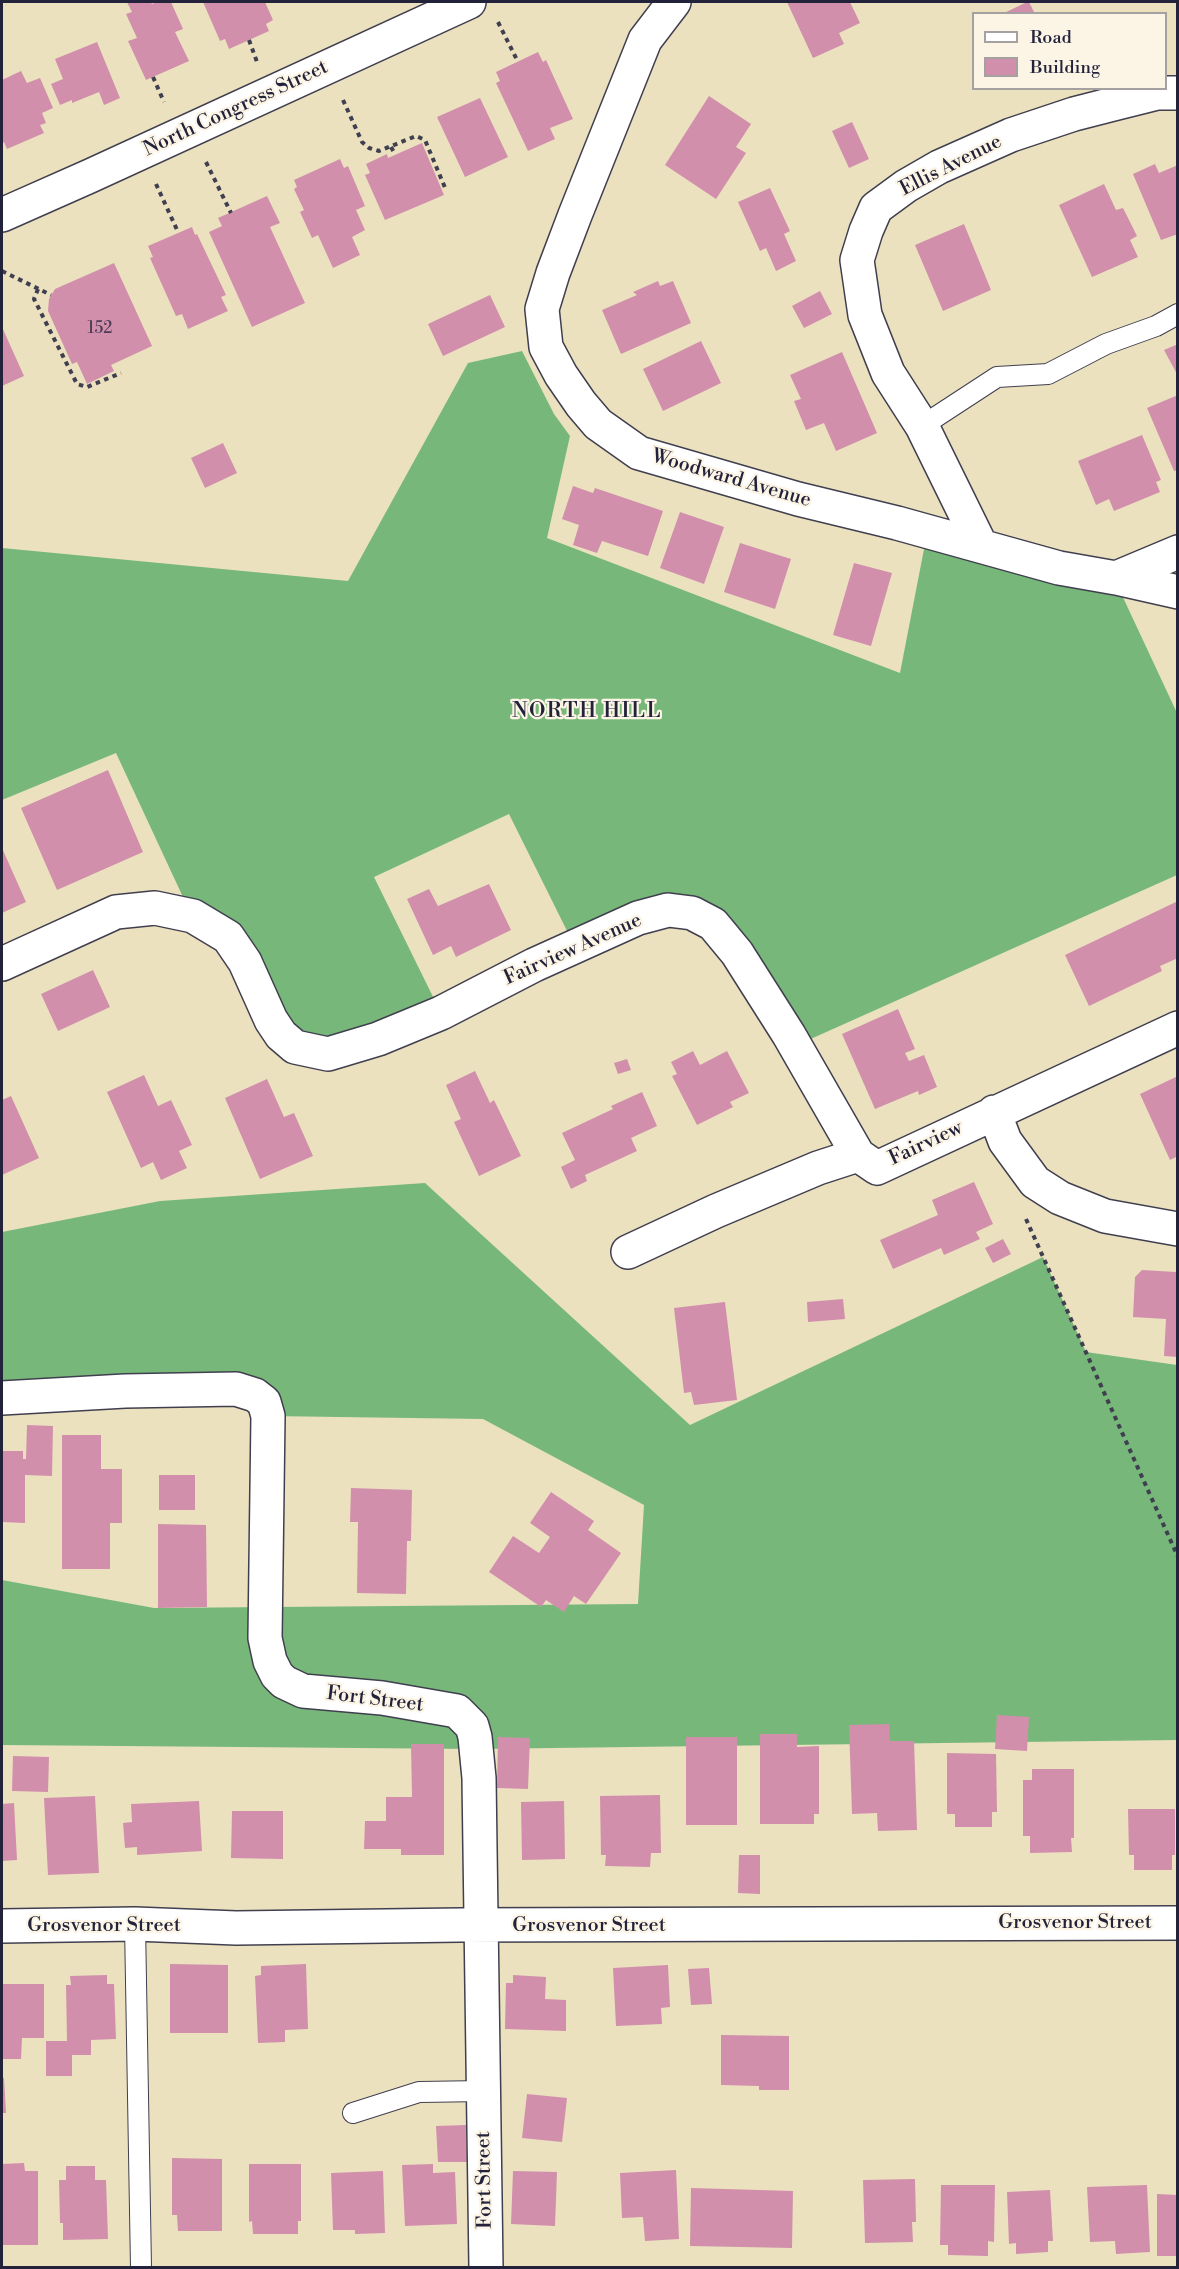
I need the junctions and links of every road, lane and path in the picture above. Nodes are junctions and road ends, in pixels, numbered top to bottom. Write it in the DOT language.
graph roads {
  1 [pos="469,2"];
  2 [pos="674,2"];
  3 [pos="500,26"];
  4 [pos="249,40"];
  5 [pos="257,62"];
  6 [pos="518,62"];
  7 [pos="153,77"];
  8 [pos="1178,93"];
  9 [pos="343,100"];
  10 [pos="164,102"];
  11 [pos="391,147"];
  12 [pos="395,154"];
  13 [pos="207,165"];
  14 [pos="158,188"];
  15 [pos="446,189"];
  16 [pos="231,213"];
  17 [pos="2,214"];
  18 [pos="178,232"];
  19 [pos="2,271"];
  20 [pos="38,289"];
  21 [pos="51,295"];
  22 [pos="1178,315"];
  23 [pos="121,373"];
  24 [pos="922,426"];
  25 [pos="981,546"];
  26 [pos="1178,552"];
  27 [pos="1116,578"];
  28 [pos="1178,592"];
  29 [pos="2,964"];
  30 [pos="1178,1028"];
  31 [pos="994,1112"];
  32 [pos="858,1155"];
  33 [pos="1023,1214"];
  34 [pos="1178,1229"];
  35 [pos="628,1252"];
  36 [pos="2,1398"];
  37 [pos="1178,1557"];
  38 [pos="1178,1923"];
  39 [pos="135,1924"];
  40 [pos="2,1926"];
  41 [pos="481,1926"];
  42 [pos="484,2091"];
  43 [pos="353,2114"];
  44 [pos="141,2268"];
  45 [pos="486,2268"];
  1 -- 17 [label="street, North Congress Street"];
  2 -- 25 [label="street, Woodward Avenue"];
  3 -- 6 [label="path"];
  4 -- 5 [label="path"];
  7 -- 10 [label="path"];
  8 -- 24 [label="street, Ellis Avenue"];
  9 -- 11 [label="path"];
  11 -- 12 [label="path"];
  11 -- 15 [label="path"];
  13 -- 16 [label="path"];
  14 -- 18 [label="path"];
  19 -- 20 [label="path"];
  20 -- 21 [label="path"];
  20 -- 23 [label="path"];
  22 -- 24 [label="lane"];
  24 -- 25 [label="street, Ellis Avenue"];
  25 -- 27 [label="street, Woodward Avenue"];
  26 -- 27 [label="street"];
  27 -- 28 [label="street, Woodward Avenue"];
  29 -- 32 [label="street, Fairview Avenue"];
  30 -- 31 [label="street"];
  31 -- 32 [label="street, Fairview"];
  31 -- 34 [label="street"];
  32 -- 35 [label="street"];
  33 -- 37 [label="path"];
  36 -- 41 [label="street, Fort Street"];
  38 -- 41 [label="street, Grosvenor Street"];
  39 -- 40 [label="street, Grosvenor Street"];
  39 -- 41 [label="street, Grosvenor Street"];
  39 -- 44 [label="lane"];
  41 -- 42 [label="street, Fort Street"];
  42 -- 43 [label="lane"];
  42 -- 45 [label="street, Fort Street"];
}
